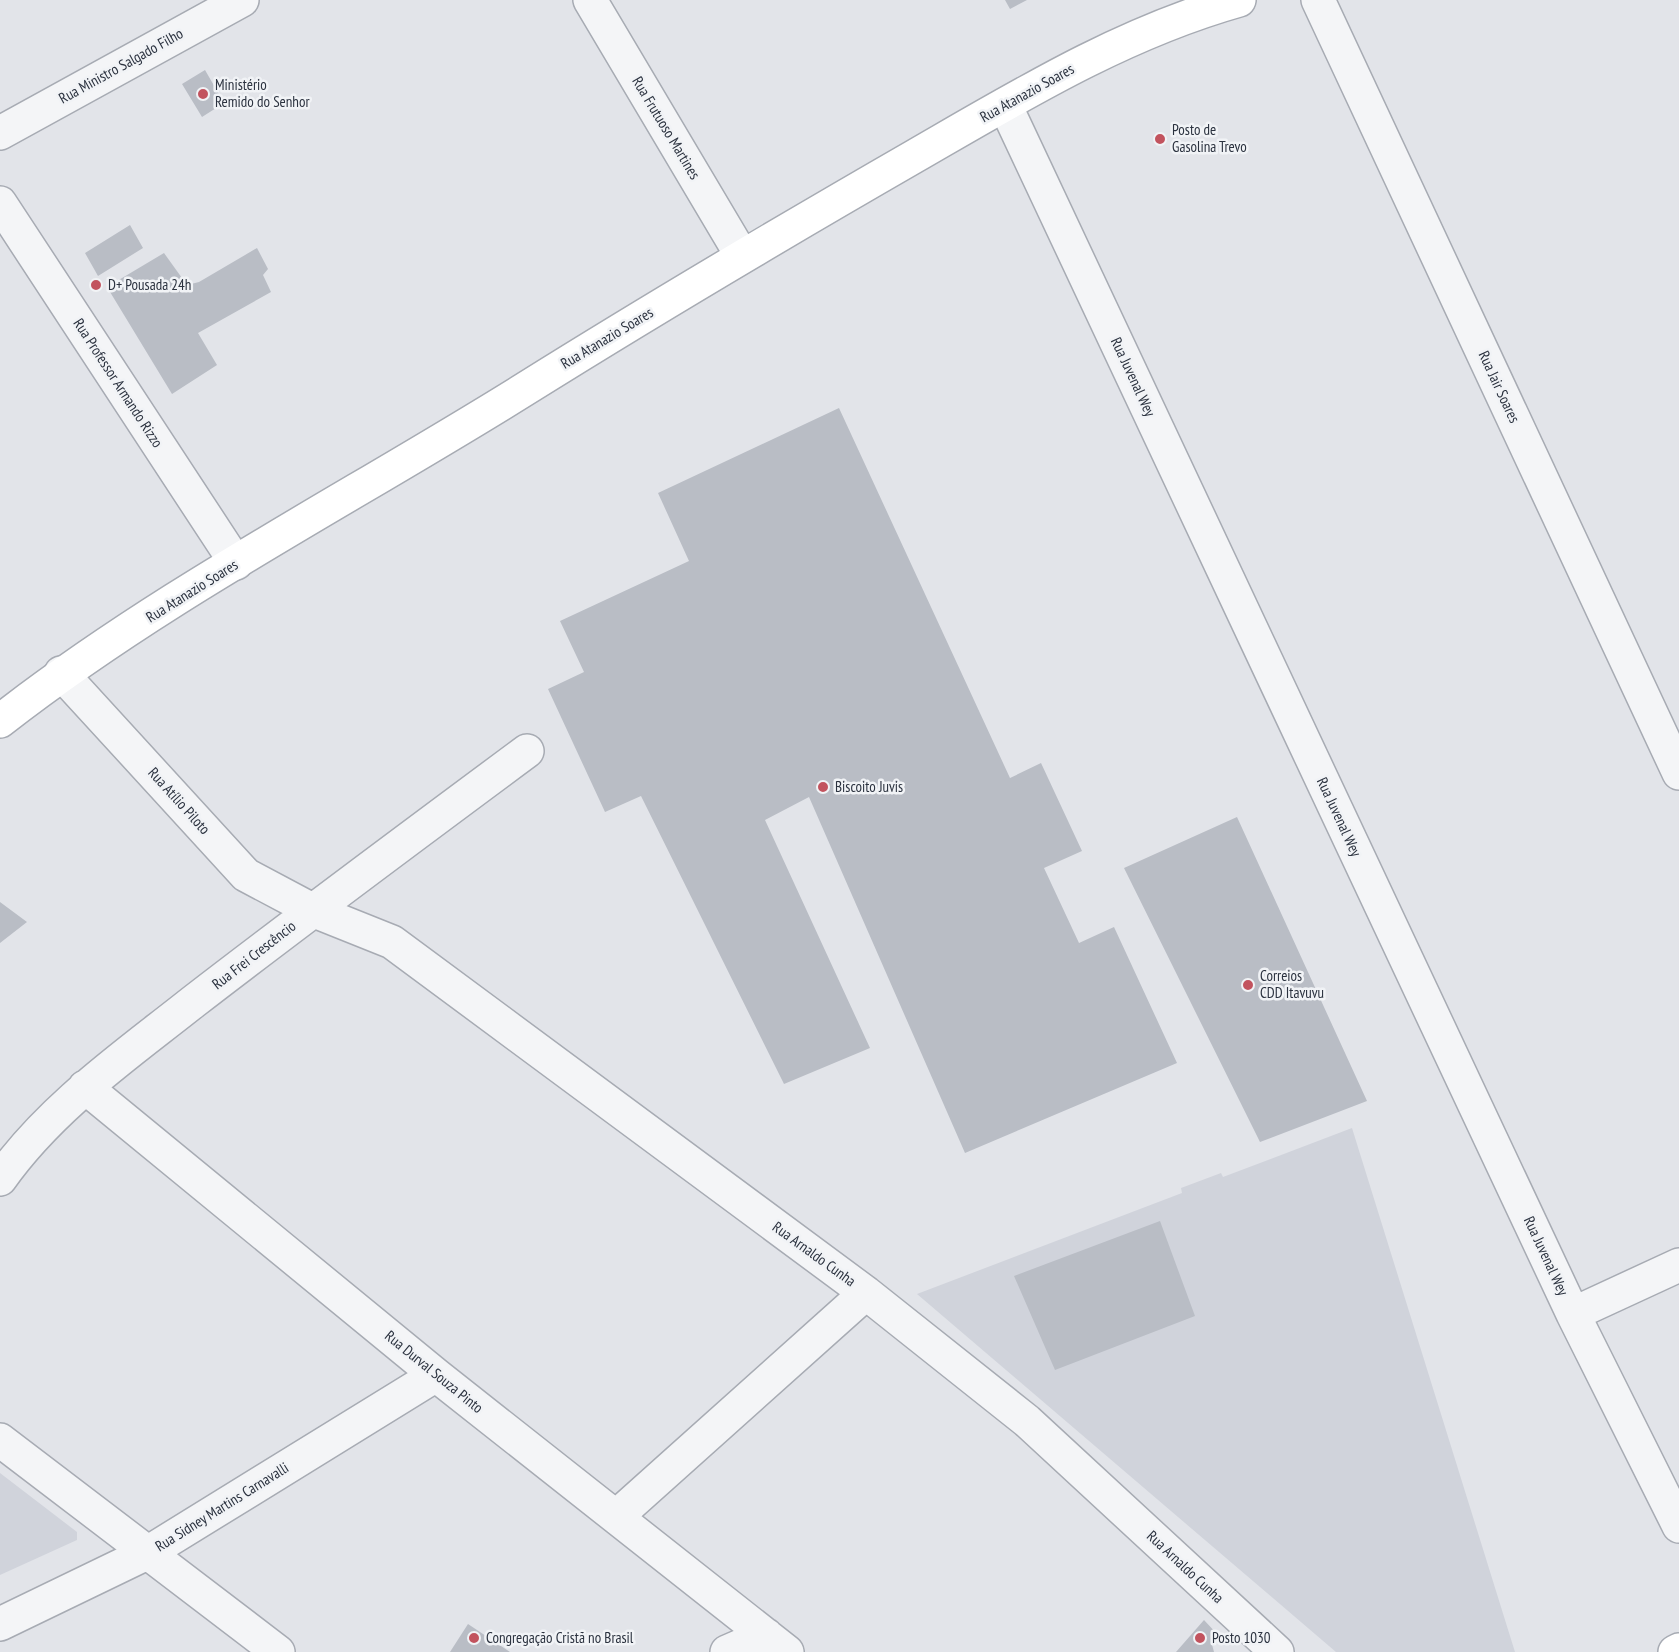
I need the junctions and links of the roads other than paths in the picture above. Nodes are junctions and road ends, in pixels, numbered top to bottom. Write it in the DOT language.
graph roads {
  1 [pos="242,0"];
  2 [pos="590,0"];
  3 [pos="1239,0"];
  4 [pos="1318,0"];
  5 [pos="1005,105"];
  6 [pos="0,133"];
  7 [pos="0,203"];
  8 [pos="742,256"];
  9 [pos="236,563"];
  10 [pos="62,673"];
  11 [pos="0,720"];
  12 [pos="527,751"];
  13 [pos="1679,773"];
  14 [pos="312,910"];
  15 [pos="85,1087"];
  16 [pos="0,1179"];
  17 [pos="1679,1265"];
  18 [pos="866,1293"];
  19 [pos="1573,1314"];
  20 [pos="436,1375"];
  21 [pos="0,1440"];
  22 [pos="617,1516"];
  23 [pos="1679,1526"];
  24 [pos="149,1552"];
  25 [pos="0,1624"];
  26 [pos="776,1644"];
  27 [pos="278,1652"];
  28 [pos="727,1652"];
  29 [pos="1277,1652"];
  1 -- 6 [label="street, Rua Ministro Salgado Filho"];
  2 -- 8 [label="street, Rua Frutuoso Martines"];
  3 -- 5 [label="main road, Rua Atanazio Soares"];
  4 -- 13 [label="street, Rua Jair Soares"];
  5 -- 8 [label="main road, Rua Atanazio Soares"];
  5 -- 19 [label="street, Rua Juvenal Wey"];
  7 -- 9 [label="street, Rua Professor Armando Rizzo"];
  8 -- 9 [label="main road, Rua Atanazio Soares"];
  9 -- 10 [label="main road, Rua Atanazio Soares"];
  10 -- 11 [label="main road, Rua Atanazio Soares"];
  10 -- 14 [label="street, Rua Atílio Piloto"];
  12 -- 14 [label="street, Rua Frei Crescêncio"];
  14 -- 15 [label="street, Rua Frei Crescêncio"];
  14 -- 18 [label="street, Rua Arnaldo Cunha"];
  15 -- 16 [label="street, Rua Frei Crescêncio"];
  15 -- 20 [label="street, Rua Durval Souza Pinto"];
  17 -- 19 [label="street"];
  18 -- 22 [label="street"];
  18 -- 29 [label="street, Rua Arnaldo Cunha"];
  19 -- 23 [label="street, Rua Juvenal Wey"];
  20 -- 22 [label="street, Rua Durval Souza Pinto"];
  20 -- 24 [label="street, Rua Sidney Martins Carnavalli"];
  21 -- 24 [label="street"];
  22 -- 26 [label="street, Rua Durval Souza Pinto"];
  24 -- 25 [label="street, Rua Sidney Martins Carnavalli"];
  24 -- 27 [label="street"];
  26 -- 28 [label="street"];
}
